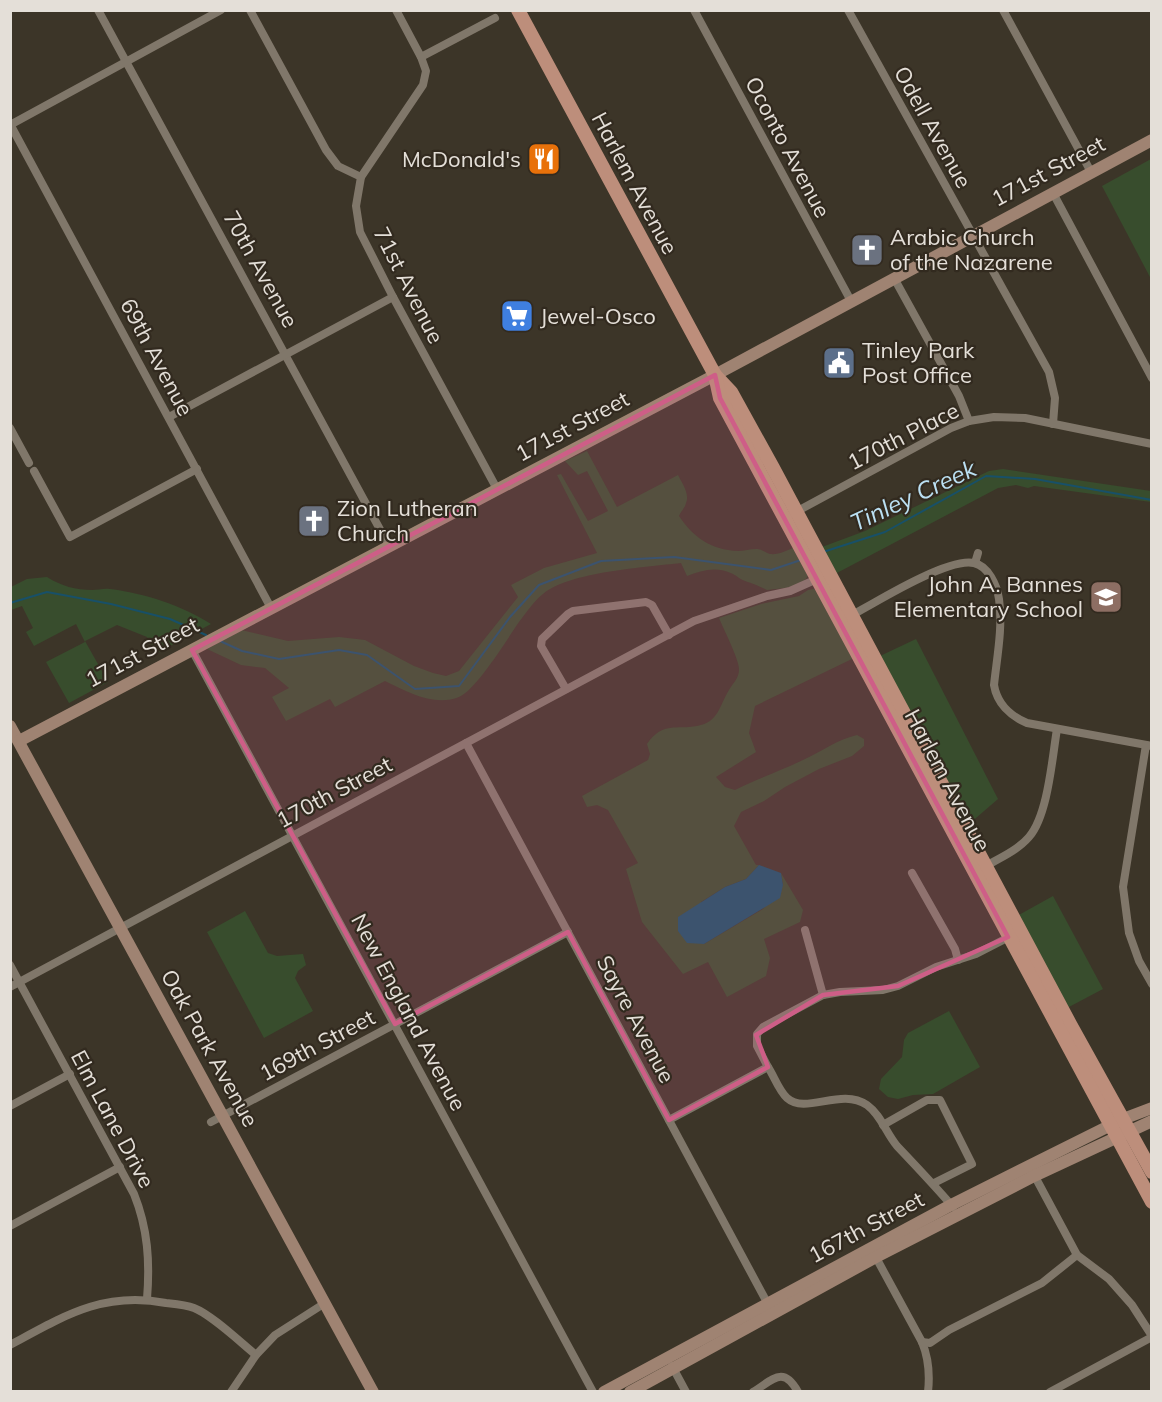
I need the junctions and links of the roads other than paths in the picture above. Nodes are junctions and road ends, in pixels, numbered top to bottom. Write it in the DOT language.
graph roads {
  1 [pos="98,10"];
  2 [pos="221,10"];
  3 [pos="250,10"];
  4 [pos="396,10"];
  5 [pos="518,10"];
  6 [pos="694,10"];
  7 [pos="848,10"];
  8 [pos="1003,10"];
  9 [pos="495,18"];
  10 [pos="422,57"];
  11 [pos="127,62"];
  12 [pos="11,125"];
  13 [pos="1152,140"];
  14 [pos="1091,172"];
  15 [pos="361,177"];
  16 [pos="1053,193"];
  17 [pos="973,236"];
  18 [pos="894,278"];
  19 [pos="393,297"];
  20 [pos="851,302"];
  21 [pos="286,354"];
  22 [pos="715,375"];
  23 [pos="1152,378"];
  24 [pos="169,417"];
  25 [pos="969,421"];
  26 [pos="1053,424"];
  27 [pos="10,428"];
  28 [pos="1152,444"];
  29 [pos="197,469"];
  30 [pos="497,489"];
  31 [pos="790,515"];
  32 [pos="389,546"];
  33 [pos="978,554"];
  34 [pos="814,562"];
  35 [pos="975,563"];
  36 [pos="271,608"];
  37 [pos="846,618"];
  38 [pos="669,634"];
  39 [pos="192,650"];
  40 [pos="566,689"];
  41 [pos="10,726"];
  42 [pos="1057,729"];
  43 [pos="15,743"];
  44 [pos="466,743"];
  45 [pos="1149,746"];
  46 [pos="292,835"];
  47 [pos="979,869"];
  48 [pos="912,873"];
  49 [pos="120,927"];
  50 [pos="805,930"];
  51 [pos="568,932"];
  52 [pos="1014,934"];
  53 [pos="958,960"];
  54 [pos="10,965"];
  55 [pos="20,982"];
  56 [pos="1152,984"];
  57 [pos="10,987"];
  58 [pos="823,995"];
  59 [pos="395,1024"];
  60 [pos="768,1067"];
  61 [pos="69,1074"];
  62 [pos="10,1106"];
  63 [pos="1152,1108"];
  64 [pos="223,1115"];
  65 [pos="669,1120"];
  66 [pos="1152,1121"];
  67 [pos="211,1122"];
  68 [pos="883,1125"];
  69 [pos="1126,1125"];
  70 [pos="1113,1131"];
  71 [pos="120,1167"];
  72 [pos="1032,1171"];
  73 [pos="1152,1172"];
  74 [pos="934,1184"];
  75 [pos="1152,1202"];
  76 [pos="951,1205"];
  77 [pos="959,1215"];
  78 [pos="10,1226"];
  79 [pos="874,1253"];
  80 [pos="1077,1255"];
  81 [pos="147,1299"];
  82 [pos="325,1303"];
  83 [pos="771,1309"];
  84 [pos="1152,1336"];
  85 [pos="922,1342"];
  86 [pos="10,1345"];
  87 [pos="256,1355"];
  88 [pos="670,1363"];
  89 [pos="231,1392"];
  90 [pos="373,1392"];
  91 [pos="593,1392"];
  92 [pos="604,1392"];
  93 [pos="630,1392"];
  94 [pos="686,1392"];
  95 [pos="753,1392"];
  96 [pos="798,1392"];
  97 [pos="928,1392"];
  98 [pos="1050,1392"];
  1 -- 11 [label="street, 70th Avenue"];
  2 -- 11 [label="street"];
  3 -- 15 [label="street"];
  4 -- 10 [label="street"];
  5 -- 22 [label="main road, Harlem Avenue"];
  6 -- 20 [label="street, Oconto Avenue"];
  7 -- 17 [label="street, Odell Avenue"];
  8 -- 14 [label="street"];
  9 -- 10 [label="street"];
  10 -- 15 [label="street"];
  11 -- 12 [label="street"];
  11 -- 21 [label="street, 70th Avenue"];
  12 -- 24 [label="street, 69th Avenue"];
  13 -- 14 [label="street, 171st Street"];
  14 -- 16 [label="street, 171st Street"];
  15 -- 19 [label="street, 71st Avenue"];
  16 -- 17 [label="street, 171st Street"];
  16 -- 23 [label="street"];
  17 -- 18 [label="street, 171st Street"];
  17 -- 26 [label="street, Odell Avenue"];
  18 -- 20 [label="street, 171st Street"];
  18 -- 25 [label="street"];
  19 -- 21 [label="street"];
  19 -- 30 [label="street, 71st Avenue"];
  20 -- 22 [label="street, 171st Street"];
  21 -- 24 [label="street"];
  21 -- 32 [label="street, 70th Avenue"];
  22 -- 30 [label="street, 171st Street"];
  22 -- 31 [label="main road, Harlem Avenue"];
  24 -- 29 [label="street, 69th Avenue"];
  25 -- 26 [label="street, 170th Place"];
  25 -- 31 [label="street, 170th Place"];
  26 -- 28 [label="street, 170th Place"];
  27 -- 29 [label="street"];
  29 -- 36 [label="street, 69th Avenue"];
  30 -- 32 [label="street, 171st Street"];
  31 -- 34 [label="main road, Harlem Avenue"];
  32 -- 36 [label="street, 171st Street"];
  33 -- 35 [label="street"];
  34 -- 37 [label="main road, Harlem Avenue"];
  34 -- 37 [label="main road, Harlem Avenue"];
  34 -- 38 [label="street, 170th Street"];
  35 -- 37 [label="street"];
  35 -- 42 [label="street"];
  36 -- 39 [label="street, 171st Street"];
  37 -- 47 [label="main road, Harlem Avenue"];
  38 -- 40 [label="street, 170th Street"];
  38 -- 40 [label="street"];
  39 -- 43 [label="street, 171st Street"];
  39 -- 46 [label="street, New England Avenue"];
  40 -- 44 [label="street, 170th Street"];
  41 -- 43 [label="street, Oak Park Avenue"];
  42 -- 45 [label="street"];
  42 -- 47 [label="street"];
  43 -- 49 [label="street, Oak Park Avenue"];
  44 -- 46 [label="street, 170th Street"];
  44 -- 51 [label="street, Sayre Avenue"];
  45 -- 56 [label="street"];
  46 -- 49 [label="street, 170th Street"];
  46 -- 59 [label="street, New England Avenue"];
  47 -- 52 [label="main road, Harlem Avenue"];
  48 -- 53 [label="street"];
  49 -- 55 [label="street, 170th Street"];
  49 -- 64 [label="street, Oak Park Avenue"];
  50 -- 58 [label="street"];
  51 -- 59 [label="street, 169th Street"];
  51 -- 65 [label="street, Sayre Avenue"];
  52 -- 53 [label="street"];
  52 -- 69 [label="main road, Harlem Avenue"];
  52 -- 70 [label="main road, Harlem Avenue"];
  53 -- 58 [label="street"];
  54 -- 55 [label="street, Elm Lane Drive"];
  55 -- 57 [label="street, 170th Street"];
  55 -- 61 [label="street, Elm Lane Drive"];
  58 -- 60 [label="street"];
  59 -- 64 [label="street, 169th Street"];
  59 -- 91 [label="street, New England Avenue"];
  60 -- 65 [label="street"];
  60 -- 68 [label="street"];
  61 -- 62 [label="street"];
  61 -- 71 [label="street, Elm Lane Drive"];
  63 -- 69 [label="street, 167th Street"];
  64 -- 67 [label="street, 169th Street"];
  64 -- 82 [label="street, Oak Park Avenue"];
  65 -- 83 [label="street, Sayre Avenue"];
  66 -- 69 [label="street, 167th Street"];
  68 -- 74 [label="street"];
  68 -- 74 [label="street"];
  69 -- 70 [label="street, 167th Street"];
  69 -- 73 [label="main road, Harlem Avenue"];
  70 -- 72 [label="street, 167th Street"];
  70 -- 75 [label="main road, Harlem Avenue"];
  71 -- 78 [label="street"];
  71 -- 81 [label="street, Elm Lane Drive"];
  72 -- 76 [label="street, 167th Street"];
  72 -- 77 [label="street, 167th Street"];
  72 -- 80 [label="street"];
  74 -- 76 [label="street"];
  76 -- 77 [label="street"];
  76 -- 79 [label="street, 167th Street"];
  77 -- 79 [label="street, 167th Street"];
  79 -- 83 [label="street, 167th Street"];
  79 -- 85 [label="street"];
  80 -- 84 [label="street"];
  80 -- 85 [label="street"];
  81 -- 86 [label="street"];
  81 -- 87 [label="street"];
  82 -- 87 [label="street"];
  82 -- 90 [label="street, Oak Park Avenue"];
  83 -- 88 [label="street, 167th Street"];
  84 -- 98 [label="street"];
  85 -- 97 [label="street"];
  87 -- 89 [label="street"];
  88 -- 92 [label="street, 167th Street"];
  88 -- 93 [label="street, 167th Street"];
  88 -- 94 [label="street"];
  95 -- 96 [label="street"];
}
